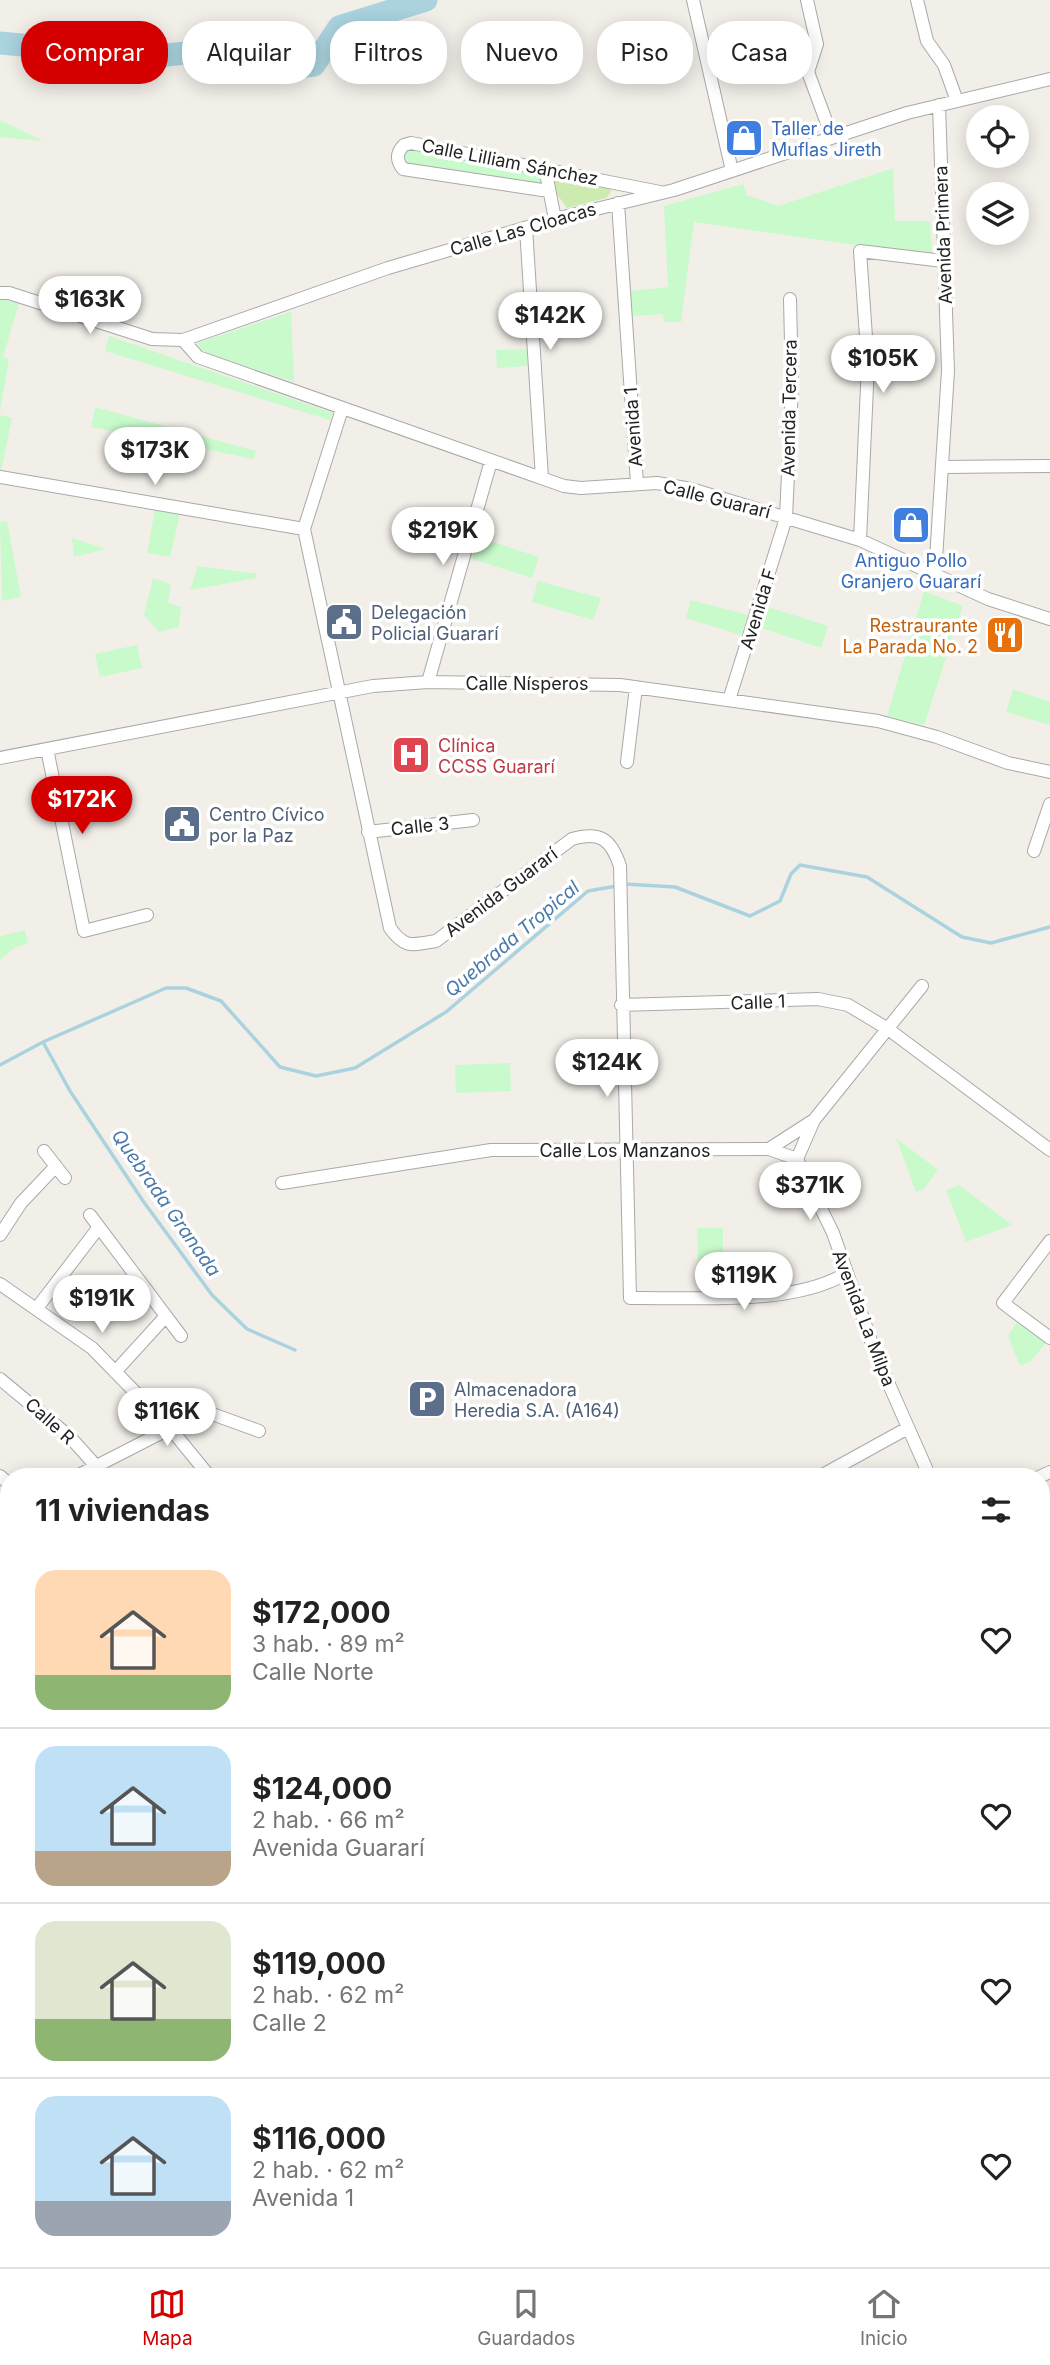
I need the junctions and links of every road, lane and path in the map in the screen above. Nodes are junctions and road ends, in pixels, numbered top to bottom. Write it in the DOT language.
graph roads {
  1 [pos="692,0"];
  2 [pos="807,0"];
  3 [pos="917,0"];
  4 [pos="1050,79"];
  5 [pos="957,101"];
  6 [pos="939,105"];
  7 [pos="832,137"];
  8 [pos="545,168"];
  9 [pos="732,171"];
  10 [pos="548,191"];
  11 [pos="664,193"];
  12 [pos="618,203"];
  13 [pos="555,219"];
  14 [pos="526,228"];
  15 [pos="943,261"];
  16 [pos="0,293"];
  17 [pos="790,299"];
  18 [pos="183,340"];
  19 [pos="342,409"];
  20 [pos="491,461"];
  21 [pos="1050,466"];
  22 [pos="943,467"];
  23 [pos="0,477"];
  24 [pos="542,478"];
  25 [pos="637,483"];
  26 [pos="786,518"];
  27 [pos="304,529"];
  28 [pos="860,540"];
  29 [pos="935,575"];
  30 [pos="1050,619"];
  31 [pos="428,682"];
  32 [pos="636,687"];
  33 [pos="339,693"];
  34 [pos="729,700"];
  35 [pos="47,749"];
  36 [pos="0,758"];
  37 [pos="627,762"];
  38 [pos="1050,772"];
  39 [pos="1050,804"];
  40 [pos="1048,818"];
  41 [pos="473,820"];
  42 [pos="368,832"];
  43 [pos="1034,852"];
  44 [pos="147,915"];
  45 [pos="922,986"];
  46 [pos="621,1005"];
  47 [pos="887,1029"];
  48 [pos="814,1120"];
  49 [pos="769,1149"];
  50 [pos="1050,1150"];
  51 [pos="44,1151"];
  52 [pos="625,1151"];
  53 [pos="797,1159"];
  54 [pos="57,1167"];
  55 [pos="65,1178"];
  56 [pos="282,1183"];
  57 [pos="90,1215"];
  58 [pos="99,1227"];
  59 [pos="0,1235"];
  60 [pos="1050,1241"];
  61 [pos="845,1274"];
  62 [pos="0,1284"];
  63 [pos="37,1308"];
  64 [pos="166,1316"];
  65 [pos="181,1336"];
  66 [pos="1050,1338"];
  67 [pos="115,1371"];
  68 [pos="0,1379"];
  69 [pos="170,1428"];
  70 [pos="906,1429"];
  71 [pos="259,1431"];
  72 [pos="96,1466"];
  73 [pos="92,1468"];
  74 [pos="203,1468"];
  75 [pos="835,1468"];
  76 [pos="926,1468"];
  1 -- 9 [label="street"];
  2 -- 7 [label="street"];
  3 -- 5 [label="street"];
  4 -- 5 [label="street, Calle Las Cloacas"];
  5 -- 6 [label="street, Calle Las Cloacas"];
  6 -- 7 [label="street, Calle Las Cloacas"];
  6 -- 15 [label="street, Avenida Primera"];
  7 -- 9 [label="street, Calle Las Cloacas"];
  8 -- 10 [label="street"];
  8 -- 10 [label="street, Calle Lilliam Sánchez"];
  8 -- 11 [label="street, Calle Lilliam Sánchez"];
  9 -- 11 [label="street, Calle Las Cloacas"];
  10 -- 13 [label="street"];
  11 -- 12 [label="street, Calle Las Cloacas"];
  12 -- 13 [label="street, Calle Las Cloacas"];
  12 -- 25 [label="street, Avenida 1"];
  13 -- 14 [label="street, Calle Las Cloacas"];
  14 -- 18 [label="street, Calle Las Cloacas"];
  14 -- 24 [label="street"];
  15 -- 22 [label="street, Avenida Primera"];
  15 -- 28 [label="street"];
  16 -- 18 [label="street, Calle Las Cloacas"];
  17 -- 26 [label="street, Avenida Tercera"];
  18 -- 19 [label="street, Calle Guararí"];
  19 -- 20 [label="street, Calle Guararí"];
  19 -- 27 [label="street, Avenida Guararí"];
  20 -- 24 [label="street, Calle Guararí"];
  20 -- 31 [label="street"];
  21 -- 22 [label="street"];
  22 -- 29 [label="street, Avenida Primera"];
  23 -- 27 [label="street"];
  24 -- 25 [label="street, Calle Guararí"];
  25 -- 26 [label="street, Calle Guararí"];
  26 -- 28 [label="street, Calle Guararí"];
  26 -- 34 [label="street, Avenida F"];
  27 -- 33 [label="street, Avenida Guararí"];
  28 -- 29 [label="street, Calle Guararí"];
  29 -- 30 [label="street, Calle Guararí"];
  31 -- 32 [label="street, Calle Nísperos"];
  31 -- 33 [label="street, Calle Nísperos"];
  32 -- 34 [label="street, Calle Nísperos"];
  32 -- 37 [label="street"];
  33 -- 35 [label="street, Calle Nísperos"];
  33 -- 42 [label="street, Avenida Guararí"];
  34 -- 38 [label="street, Calle Nísperos"];
  35 -- 36 [label="street, Calle Nísperos"];
  35 -- 44 [label="street"];
  39 -- 40 [label="street"];
  40 -- 43 [label="street"];
  41 -- 42 [label="street, Calle 3"];
  42 -- 46 [label="street, Avenida Guararí"];
  45 -- 47 [label="street"];
  46 -- 47 [label="street, Calle 1"];
  46 -- 52 [label="street, Avenida Guararí"];
  47 -- 48 [label="street"];
  47 -- 50 [label="street, Calle 1"];
  48 -- 49 [label="street"];
  48 -- 53 [label="street"];
  49 -- 52 [label="street, Calle Los Manzanos"];
  49 -- 53 [label="street, Calle Los Manzanos"];
  51 -- 54 [label="street"];
  52 -- 56 [label="street, Calle Los Manzanos"];
  52 -- 61 [label="street, Avenida Guararí"];
  53 -- 61 [label="street, Avenida La Milpa"];
  54 -- 55 [label="street"];
  54 -- 59 [label="street"];
  57 -- 58 [label="street"];
  58 -- 63 [label="street"];
  58 -- 64 [label="street"];
  60 -- 66 [label="street"];
  61 -- 70 [label="street, Avenida La Milpa"];
  62 -- 63 [label="street"];
  63 -- 67 [label="street"];
  64 -- 65 [label="street"];
  64 -- 67 [label="street"];
  67 -- 69 [label="street"];
  68 -- 72 [label="street, Calle R"];
  69 -- 71 [label="street"];
  69 -- 72 [label="street"];
  69 -- 74 [label="street"];
  70 -- 75 [label="street"];
  70 -- 76 [label="street, Avenida La Milpa"];
  72 -- 73 [label="street"];
}
